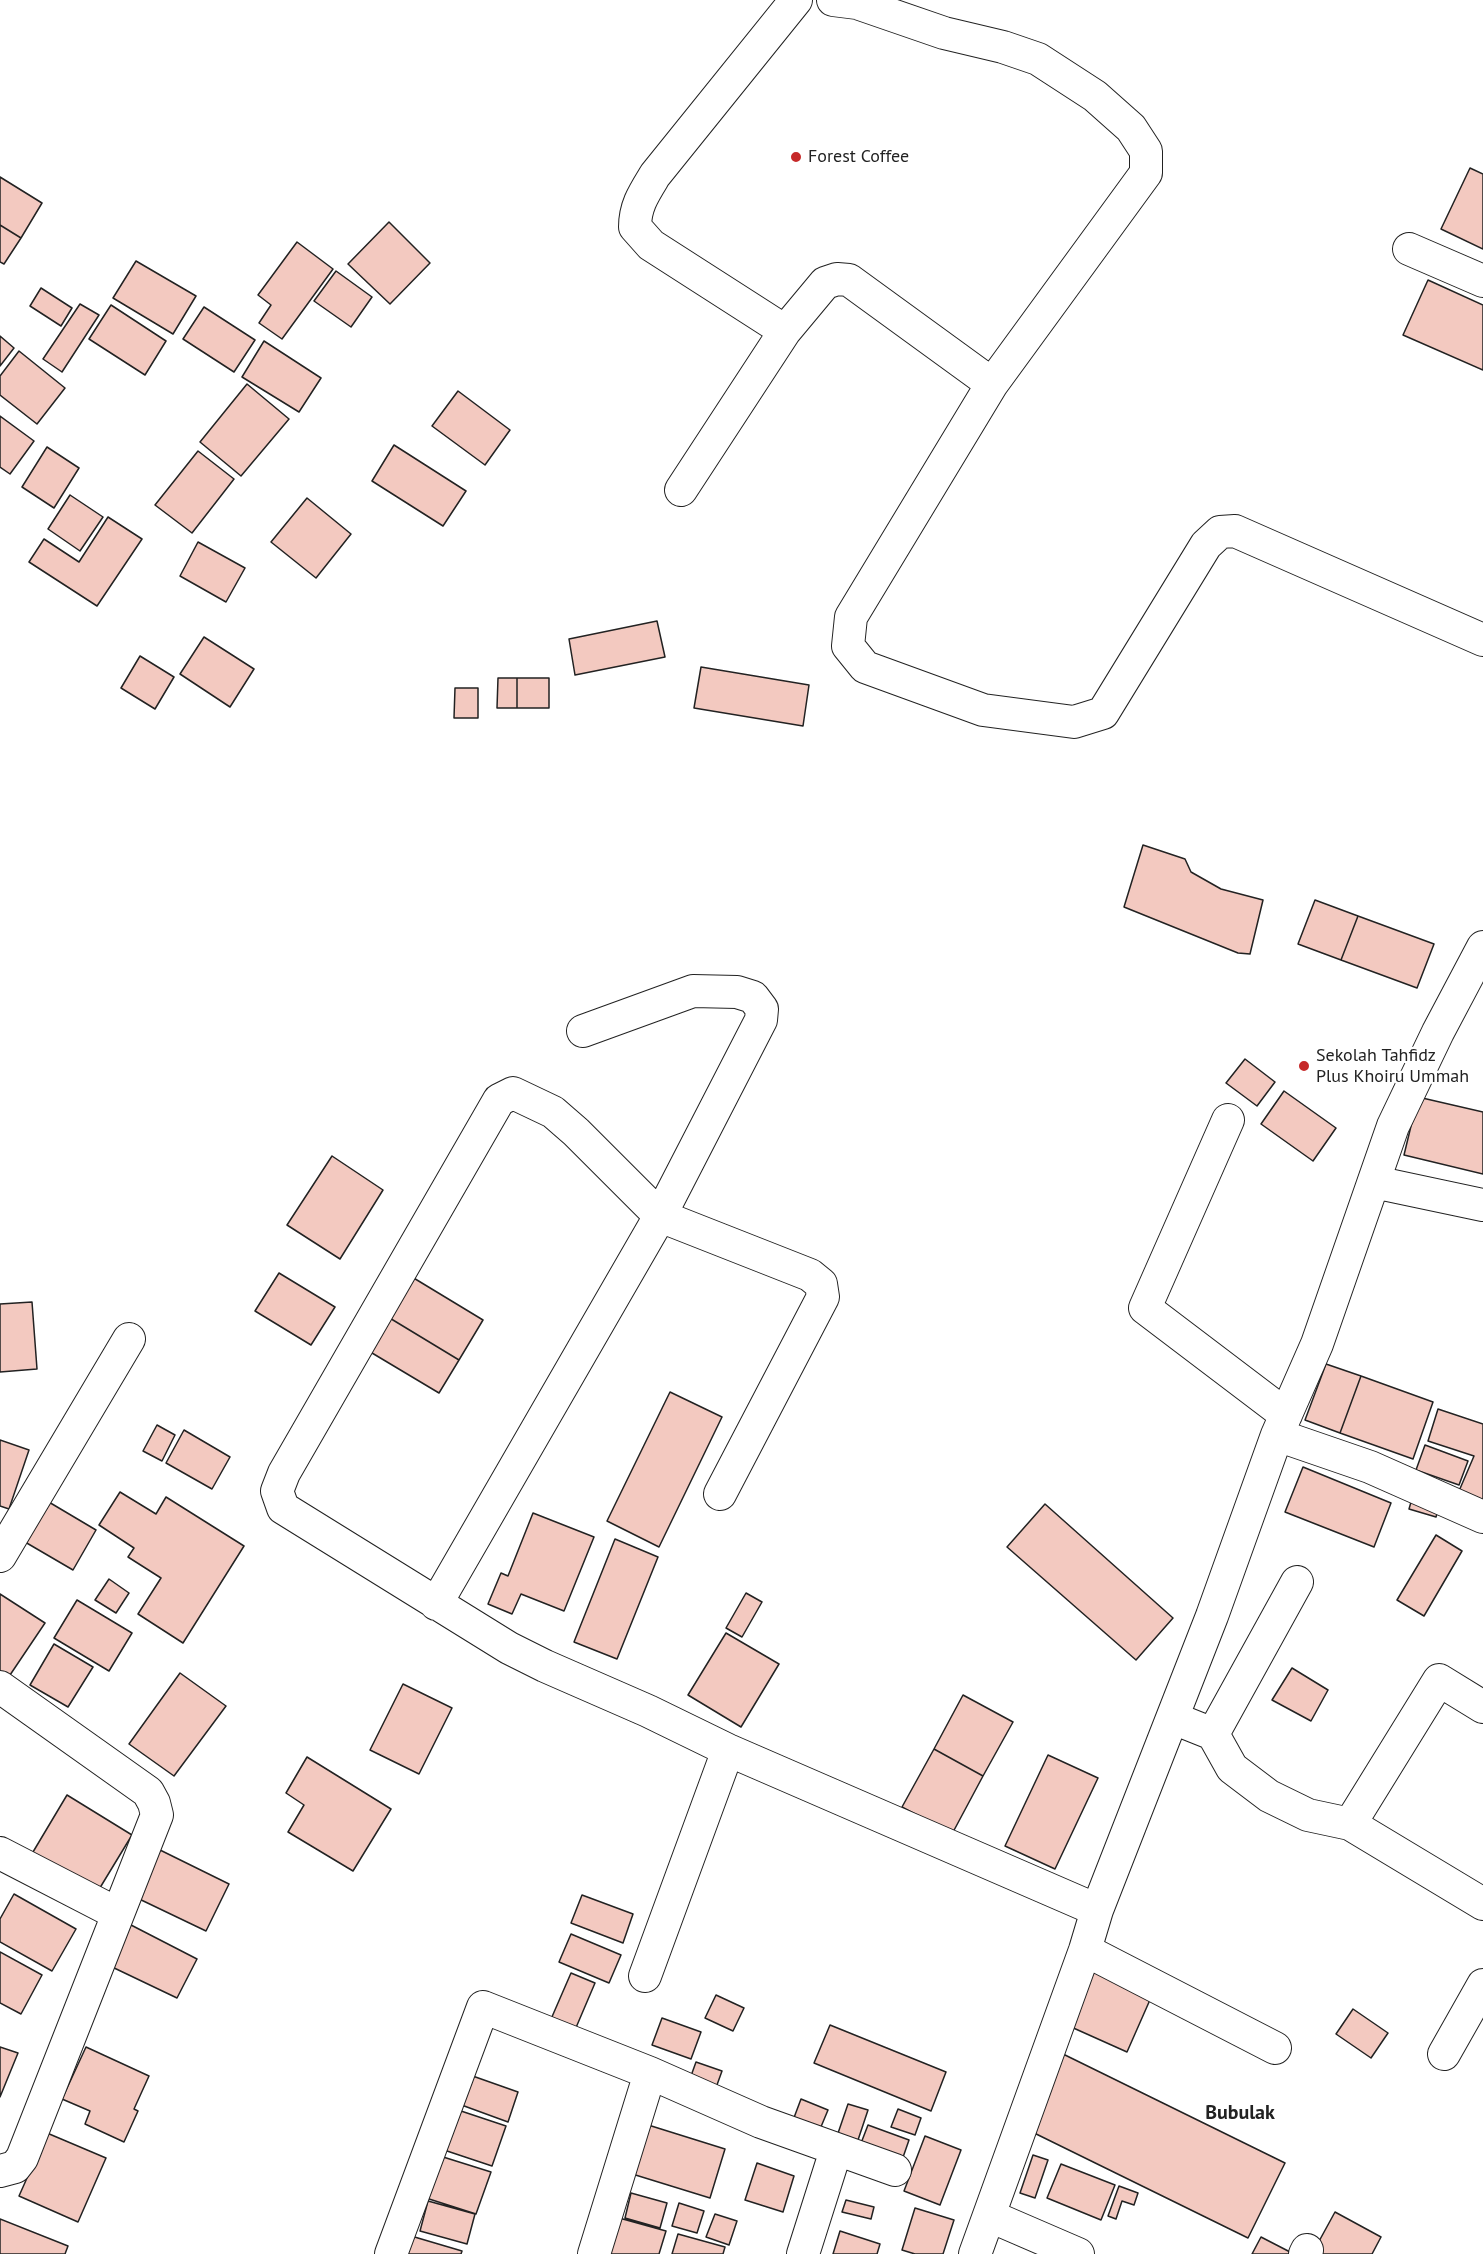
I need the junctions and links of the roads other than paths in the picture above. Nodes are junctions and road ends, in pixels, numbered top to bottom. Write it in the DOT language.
graph roads {
  1 [pos="796,0"];
  2 [pos="849,1"];
  3 [pos="1409,249"];
  4 [pos="1483,281"];
  5 [pos="785,331"];
  6 [pos="992,384"];
  7 [pos="681,490"];
  8 [pos="1483,640"];
  9 [pos="1483,947"];
  10 [pos="582,1031"];
  11 [pos="1228,1120"];
  12 [pos="1374,1182"];
  13 [pos="1483,1205"];
  14 [pos="660,1216"];
  15 [pos="129,1339"];
  16 [pos="1281,1425"];
  17 [pos="720,1494"];
  18 [pos="1483,1517"];
  19 [pos="0,1556"];
  20 [pos="1298,1582"];
  21 [pos="436,1604"];
  22 [pos="0,1687"];
  23 [pos="1483,1707"];
  24 [pos="1173,1718"];
  25 [pos="1214,1734"];
  26 [pos="728,1750"];
  27 [pos="1350,1824"];
  28 [pos="0,1853"];
  29 [pos="1483,1904"];
  30 [pos="1097,1910"];
  31 [pos="118,1914"];
  32 [pos="1085,1950"];
  33 [pos="645,1976"];
  34 [pos="1483,1985"];
  35 [pos="1275,2048"];
  36 [pos="1444,2054"];
  37 [pos="650,2073"];
  38 [pos="836,2150"];
  39 [pos="895,2170"];
  40 [pos="0,2171"];
  41 [pos="990,2216"];
  42 [pos="391,2254"];
  43 [pos="594,2254"];
  44 [pos="803,2254"];
  45 [pos="975,2254"];
  46 [pos="1078,2254"];
  1 -- 5 [label="street"];
  2 -- 6 [label="street"];
  3 -- 4 [label="street"];
  5 -- 6 [label="street"];
  5 -- 7 [label="street"];
  6 -- 8 [label="street"];
  9 -- 12 [label="street"];
  10 -- 14 [label="street"];
  11 -- 16 [label="street"];
  12 -- 13 [label="street"];
  12 -- 16 [label="street"];
  14 -- 17 [label="street"];
  14 -- 21 [label="street"];
  14 -- 21 [label="street"];
  15 -- 19 [label="street"];
  16 -- 18 [label="street"];
  16 -- 24 [label="street"];
  20 -- 25 [label="street"];
  21 -- 26 [label="street"];
  22 -- 31 [label="street"];
  23 -- 27 [label="street"];
  24 -- 25 [label="street"];
  24 -- 30 [label="street"];
  25 -- 27 [label="street"];
  26 -- 30 [label="street"];
  26 -- 33 [label="street"];
  27 -- 29 [label="street"];
  28 -- 31 [label="street"];
  30 -- 32 [label="street"];
  31 -- 40 [label="street"];
  32 -- 35 [label="street"];
  32 -- 41 [label="street"];
  34 -- 36 [label="street"];
  37 -- 38 [label="street"];
  37 -- 42 [label="street"];
  37 -- 43 [label="street"];
  38 -- 39 [label="street"];
  38 -- 44 [label="street"];
  41 -- 45 [label="street"];
  41 -- 46 [label="street"];
}
